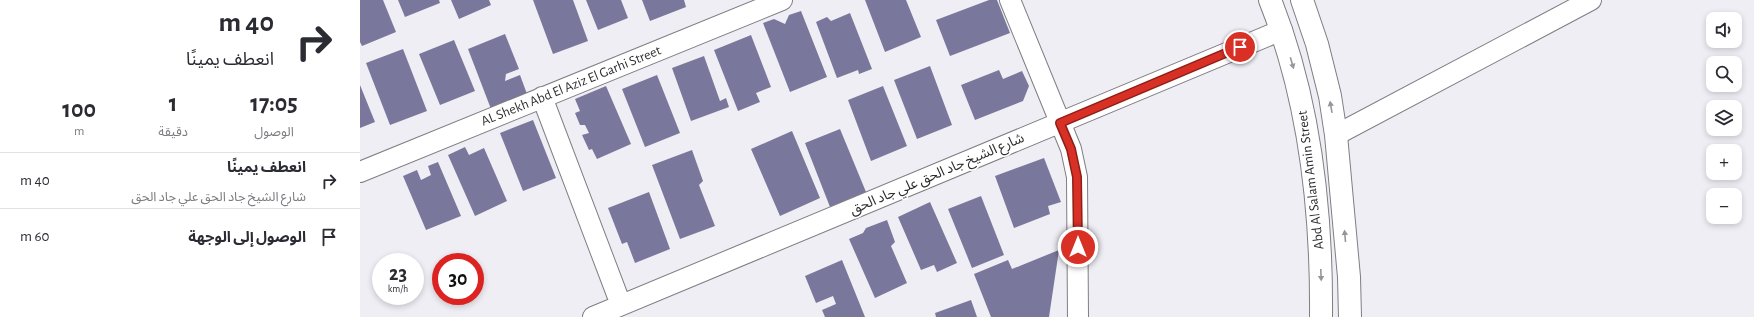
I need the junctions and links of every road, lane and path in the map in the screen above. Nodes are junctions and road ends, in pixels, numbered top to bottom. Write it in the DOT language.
graph roads {
  1 [pos="782,0"];
  2 [pos="1010,0"];
  3 [pos="1270,0"];
  4 [pos="1302,0"];
  5 [pos="1591,0"];
  6 [pos="1282,30"];
  7 [pos="542,97"];
  8 [pos="1060,123"];
  9 [pos="1336,134"];
  10 [pos="360,172"];
  11 [pos="621,305"];
  12 [pos="592,317"];
  13 [pos="1078,317"];
  14 [pos="1320,317"];
  15 [pos="1350,317"];
  1 -- 7 [label="street, AL Shekh Abd El Aziz El Garhi Street"];
  2 -- 8 [label="street"];
  3 -- 6 [label="street, Abd Al Salam Amin Street"];
  9 -- 4 [label="street, Abd Al Salam Amin Street, one-way"];
  5 -- 9 [label="street"];
  6 -- 8 [label="street, شارع الشيخ جاد الحق علي جاد الحق"];
  6 -- 14 [label="street, Abd Al Salam Amin Street, one-way"];
  7 -- 10 [label="street, AL Shekh Abd El Aziz El Garhi Street"];
  7 -- 11 [label="street"];
  8 -- 11 [label="street, شارع الشيخ جاد الحق علي جاد الحق"];
  8 -- 13 [label="street"];
  15 -- 9 [label="street, Abd Al Salam Amin Street, one-way"];
  11 -- 12 [label="street, شارع الشيخ جاد الحق علي جاد الحق"];
}
